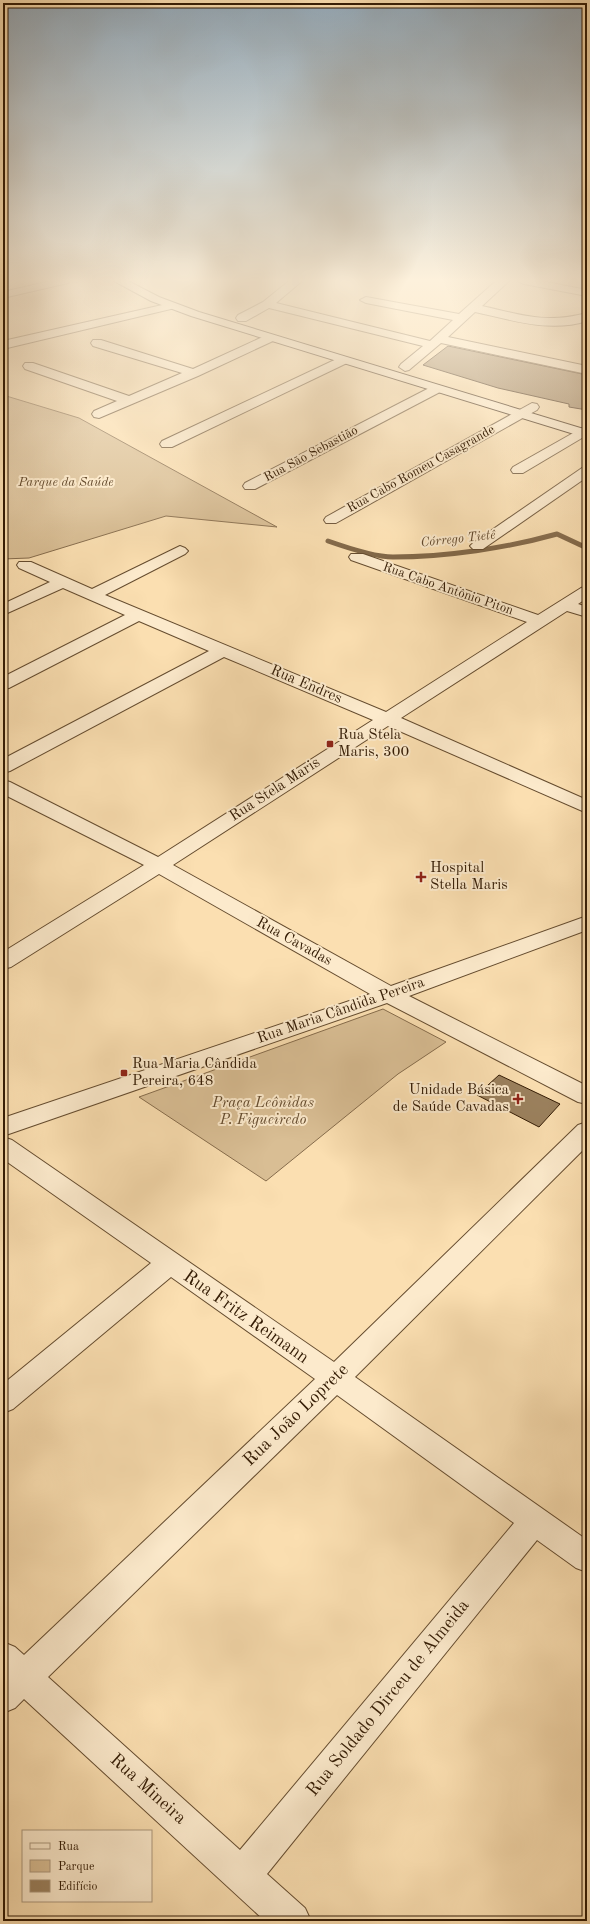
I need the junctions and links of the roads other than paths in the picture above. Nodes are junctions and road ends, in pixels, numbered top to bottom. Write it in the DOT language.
graph roads {
  1 [pos="43,371"];
  2 [pos="187,371"];
  3 [pos="199,371"];
  4 [pos="320,371"];
  5 [pos="378,371"];
  6 [pos="416,371"];
  7 [pos="194,373"];
  8 [pos="435,388"];
  9 [pos="129,401"];
  10 [pos="526,410"];
  11 [pos="99,414"];
  12 [pos="585,429"];
  13 [pos="167,444"];
  14 [pos="518,470"];
  15 [pos="587,471"];
  16 [pos="250,486"];
  17 [pos="331,520"];
  18 [pos="478,546"];
  19 [pos="180,551"];
  20 [pos="357,557"];
  21 [pos="25,565"];
  22 [pos="63,582"];
  23 [pos="587,591"];
  24 [pos="92,595"];
  25 [pos="566,605"];
  26 [pos="3,610"];
  27 [pos="587,612"];
  28 [pos="138,615"];
  29 [pos="539,621"];
  30 [pos="222,651"];
  31 [pos="3,684"];
  32 [pos="387,719"];
  33 [pos="3,767"];
  34 [pos="3,786"];
  35 [pos="587,807"];
  36 [pos="159,865"];
  37 [pos="587,923"];
  38 [pos="3,962"];
  39 [pos="389,995"];
  40 [pos="587,1096"];
  41 [pos="3,1127"];
  42 [pos="587,1131"];
  43 [pos="3,1146"];
  44 [pos="169,1264"];
  45 [pos="335,1378"];
  46 [pos="3,1401"];
  47 [pos="534,1521"];
  48 [pos="587,1558"];
  49 [pos="10,1677"];
  50 [pos="243,1875"];
  51 [pos="292,1921"];
  1 -- 9 [label="street"];
  2 -- 7 [label="street"];
  3 -- 7 [label="street"];
  4 -- 13 [label="street"];
  5 -- 8 [label="street"];
  6 -- 10 [label="street"];
  7 -- 9 [label="street"];
  8 -- 10 [label="street"];
  8 -- 16 [label="street, Rua São Sebastião"];
  9 -- 11 [label="street"];
  10 -- 12 [label="street"];
  10 -- 17 [label="street, Rua Cabo Romeu Casagrande"];
  12 -- 14 [label="street"];
  15 -- 18 [label="street"];
  19 -- 24 [label="street"];
  20 -- 29 [label="street, Rua Cabo Antônio Piton"];
  21 -- 22 [label="street, Rua Endres"];
  22 -- 24 [label="street, Rua Endres"];
  22 -- 26 [label="street"];
  23 -- 25 [label="street, Rua Stela Maris"];
  24 -- 28 [label="street, Rua Endres"];
  25 -- 27 [label="street"];
  25 -- 29 [label="street, Rua Stela Maris"];
  28 -- 30 [label="street, Rua Endres"];
  28 -- 31 [label="street"];
  29 -- 32 [label="street, Rua Stela Maris"];
  30 -- 32 [label="street, Rua Endres"];
  30 -- 33 [label="street"];
  32 -- 35 [label="street, Rua Endres"];
  32 -- 36 [label="street, Rua Stela Maris"];
  34 -- 36 [label="street, Rua Cavadas"];
  36 -- 38 [label="street, Rua Stela Maris"];
  36 -- 39 [label="street, Rua Cavadas"];
  37 -- 39 [label="street, Rua Maria Cândida Pereira"];
  39 -- 40 [label="street, Rua Cavadas"];
  39 -- 41 [label="street, Rua Maria Cândida Pereira"];
  42 -- 45 [label="street, Rua João Loprete"];
  43 -- 44 [label="street, Rua Fritz Reimann"];
  44 -- 45 [label="street, Rua Fritz Reimann"];
  44 -- 46 [label="street"];
  45 -- 47 [label="street, Rua Fritz Reimann"];
  45 -- 49 [label="street, Rua João Loprete"];
  47 -- 48 [label="street, Rua Fritz Reimann"];
  47 -- 50 [label="street, Rua Soldado Dirceu de Almeida"];
  49 -- 50 [label="street, Rua Mineira"];
  50 -- 51 [label="street, Rua Mineira"];
}
